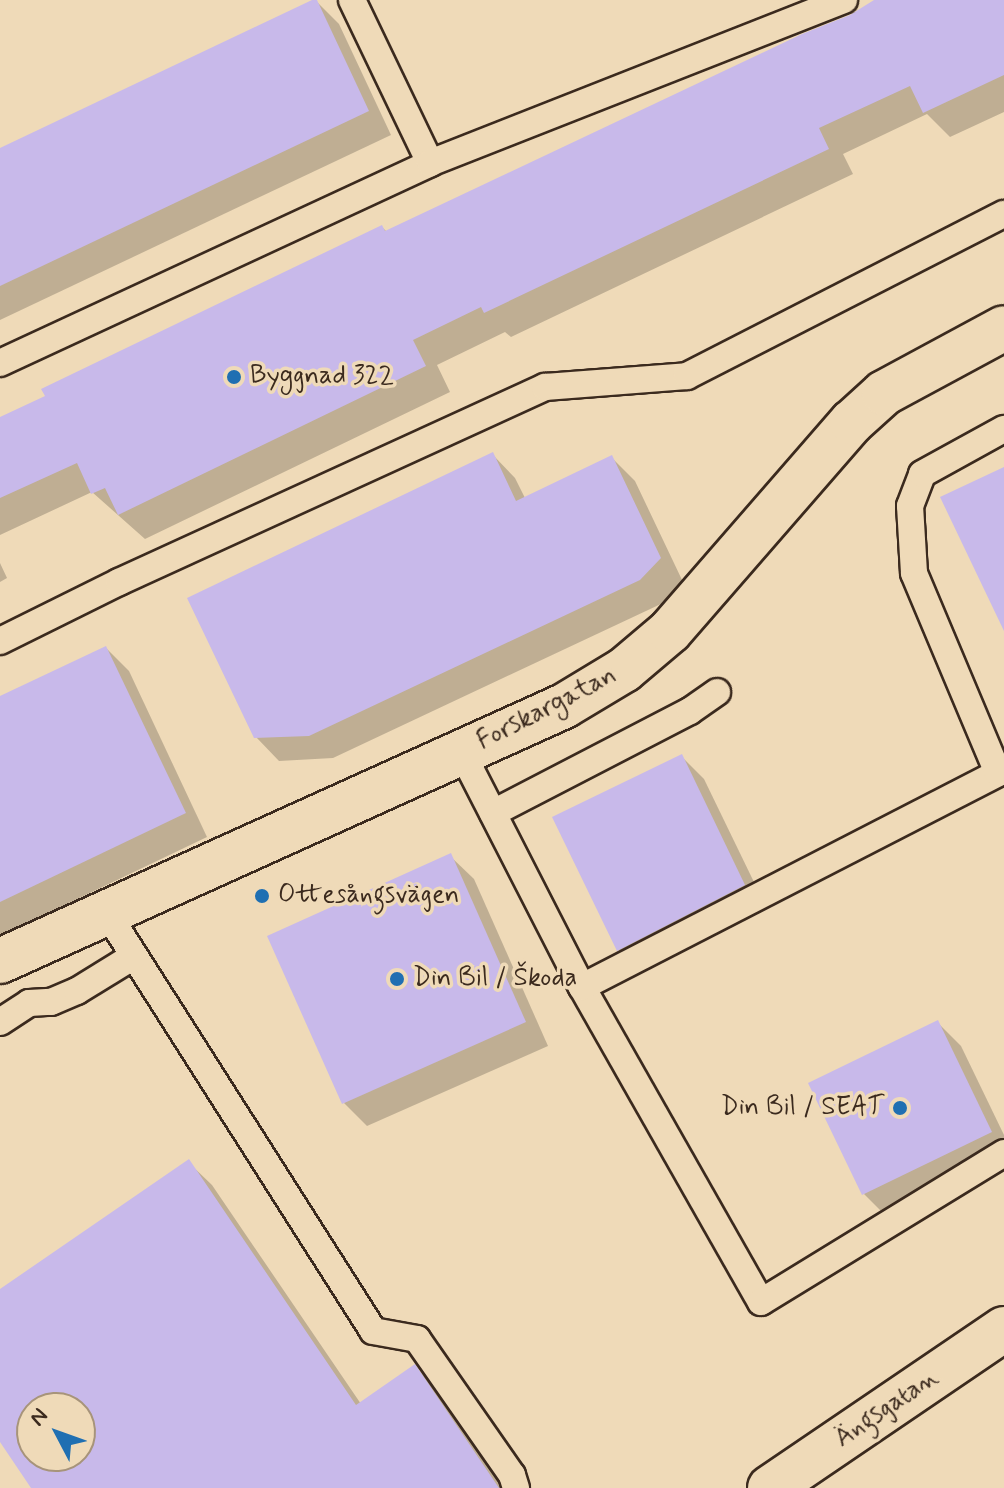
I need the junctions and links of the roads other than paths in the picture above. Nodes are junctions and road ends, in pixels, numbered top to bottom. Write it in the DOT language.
graph roads {
  1 [pos="352,0"];
  2 [pos="844,0"];
  3 [pos="430,163"];
  4 [pos="1004,214"];
  5 [pos="1004,328"];
  6 [pos="0,363"];
  7 [pos="1004,429"];
  8 [pos="0,641"];
  9 [pos="717,692"];
  10 [pos="462,753"];
  11 [pos="493,813"];
  12 [pos="107,913"];
  13 [pos="134,956"];
  14 [pos="0,961"];
  15 [pos="582,987"];
  16 [pos="0,1022"];
  17 [pos="1004,1153"];
  18 [pos="1004,1329"];
  19 [pos="516,1488"];
  20 [pos="770,1488"];
  1 -- 3 [label="lane"];
  2 -- 3 [label="lane"];
  3 -- 6 [label="lane"];
  4 -- 8 [label="lane"];
  5 -- 10 [label="street, Forskargatan"];
  7 -- 15 [label="lane"];
  9 -- 11 [label="lane"];
  10 -- 11 [label="lane"];
  10 -- 12 [label="street, Forskargatan"];
  11 -- 15 [label="lane"];
  12 -- 13 [label="lane"];
  12 -- 14 [label="street, Forskargatan"];
  13 -- 16 [label="lane"];
  13 -- 19 [label="lane"];
  15 -- 17 [label="lane"];
  18 -- 20 [label="street, Ängsgatan"];
}
